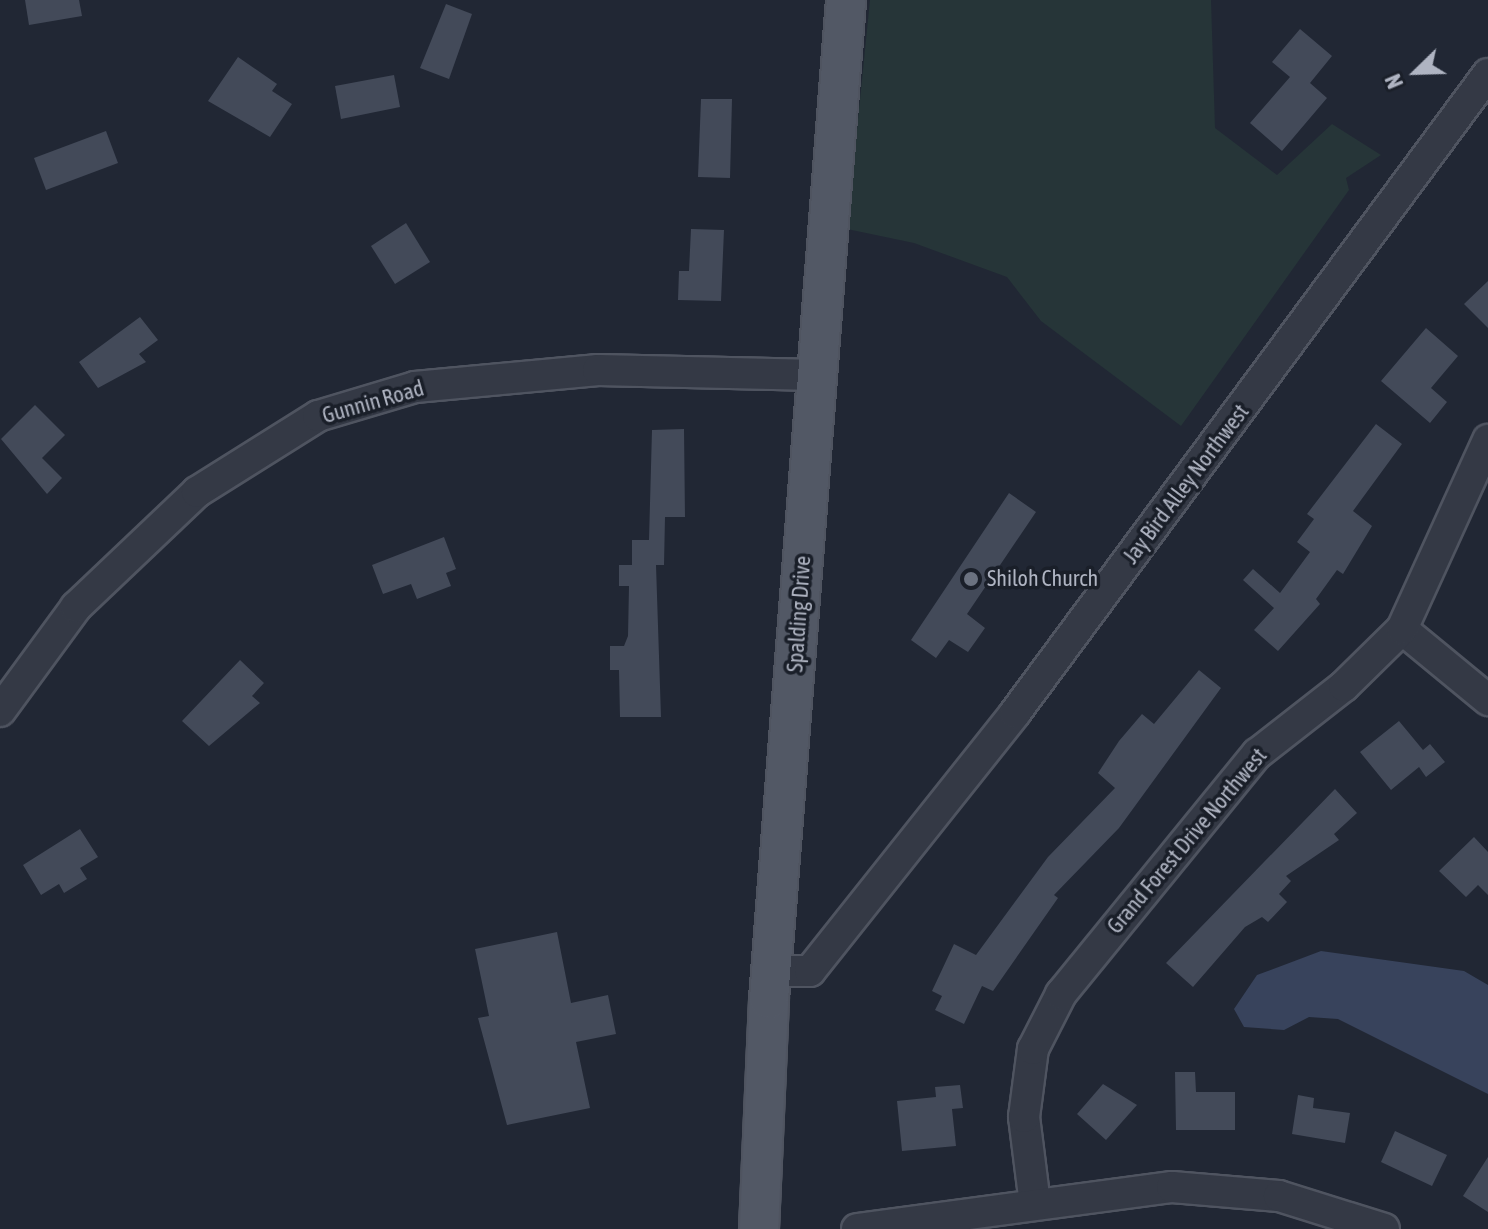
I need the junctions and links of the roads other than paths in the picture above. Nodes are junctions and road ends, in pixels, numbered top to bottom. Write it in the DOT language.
graph roads {
  1 [pos="846,0"];
  2 [pos="1488,74"];
  3 [pos="817,375"];
  4 [pos="1488,440"];
  5 [pos="1402,629"];
  6 [pos="1488,700"];
  7 [pos="0,711"];
  8 [pos="772,971"];
  9 [pos="1035,1204"];
  10 [pos="759,1229"];
  11 [pos="857,1229"];
  12 [pos="1384,1229"];
  1 -- 3 [label="main road, Spalding Drive"];
  2 -- 8 [label="street, Jay Bird Alley Northwest"];
  3 -- 7 [label="street, Gunnin Road"];
  3 -- 8 [label="main road, Spalding Drive"];
  4 -- 5 [label="street, Grand Forest Drive Northwest"];
  5 -- 6 [label="street"];
  5 -- 9 [label="street, Grand Forest Drive Northwest"];
  8 -- 10 [label="main road, Spalding Drive"];
  9 -- 11 [label="street"];
  9 -- 12 [label="street"];
}
